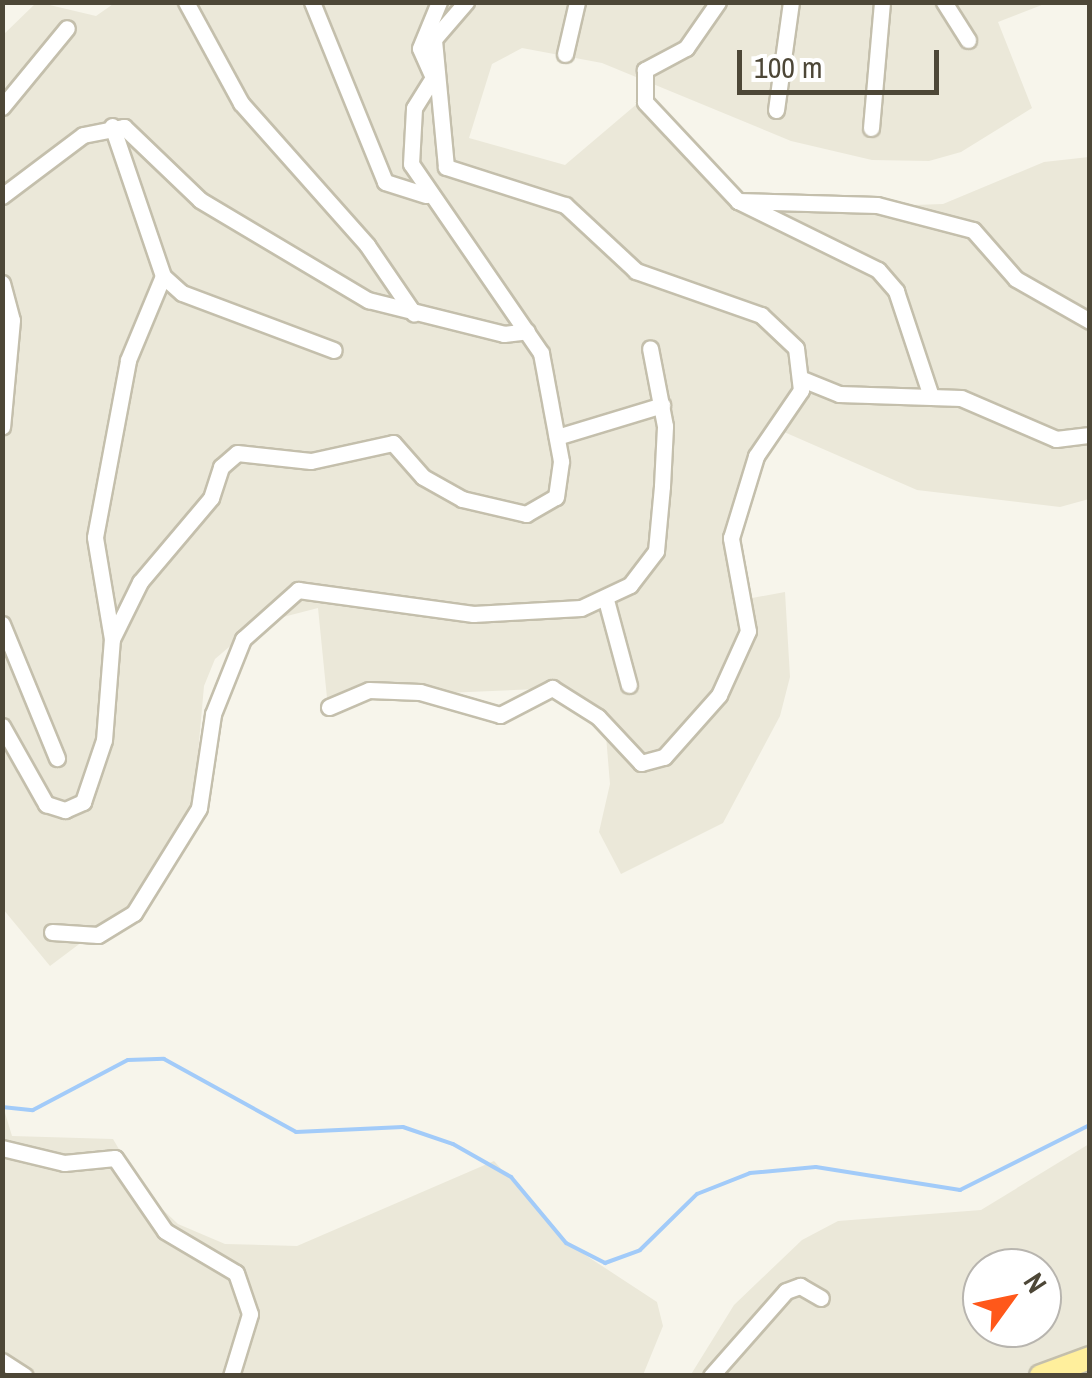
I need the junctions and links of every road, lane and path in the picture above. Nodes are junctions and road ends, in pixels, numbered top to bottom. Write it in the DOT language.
graph roads {
  1 [pos="186,2"];
  2 [pos="312,2"];
  3 [pos="438,2"];
  4 [pos="466,2"];
  5 [pos="577,2"];
  6 [pos="718,2"];
  7 [pos="791,2"];
  8 [pos="882,2"];
  9 [pos="944,2"];
  10 [pos="67,28"];
  11 [pos="968,40"];
  12 [pos="564,54"];
  13 [pos="434,76"];
  14 [pos="2,107"];
  15 [pos="776,110"];
  16 [pos="112,126"];
  17 [pos="871,128"];
  18 [pos="426,195"];
  19 [pos="2,196"];
  20 [pos="738,201"];
  21 [pos="164,276"];
  22 [pos="2,284"];
  23 [pos="414,314"];
  24 [pos="1090,321"];
  25 [pos="526,331"];
  26 [pos="650,348"];
  27 [pos="334,350"];
  28 [pos="802,379"];
  29 [pos="932,396"];
  30 [pos="662,405"];
  31 [pos="2,426"];
  32 [pos="1090,435"];
  33 [pos="557,437"];
  34 [pos="606,600"];
  35 [pos="2,624"];
  36 [pos="112,640"];
  37 [pos="629,685"];
  38 [pos="329,707"];
  39 [pos="2,726"];
  40 [pos="57,758"];
  41 [pos="52,932"];
  42 [pos="2,1148"];
  43 [pos="821,1298"];
  44 [pos="1090,1358"];
  45 [pos="2,1361"];
  46 [pos="25,1376"];
  47 [pos="231,1376"];
  48 [pos="711,1376"];
  49 [pos="1042,1376"];
  1 -- 23 [label="street"];
  2 -- 18 [label="street"];
  3 -- 13 [label="street"];
  4 -- 13 [label="street"];
  5 -- 12 [label="street"];
  6 -- 20 [label="street"];
  7 -- 15 [label="street"];
  8 -- 17 [label="street"];
  9 -- 11 [label="street"];
  10 -- 14 [label="street"];
  13 -- 18 [label="street"];
  13 -- 28 [label="street"];
  16 -- 19 [label="street"];
  16 -- 21 [label="street"];
  16 -- 23 [label="street"];
  18 -- 25 [label="street"];
  20 -- 24 [label="street"];
  20 -- 29 [label="street"];
  21 -- 27 [label="street"];
  21 -- 36 [label="street"];
  22 -- 31 [label="street"];
  23 -- 25 [label="street"];
  25 -- 33 [label="street"];
  26 -- 30 [label="street"];
  28 -- 29 [label="street"];
  28 -- 38 [label="street"];
  29 -- 32 [label="street"];
  30 -- 33 [label="street"];
  30 -- 34 [label="street"];
  33 -- 36 [label="street"];
  34 -- 37 [label="street"];
  34 -- 41 [label="street"];
  35 -- 40 [label="street"];
  36 -- 39 [label="street"];
  42 -- 47 [label="street"];
  43 -- 48 [label="street"];
  44 -- 49 [label="main road"];
  45 -- 46 [label="street"];
}
